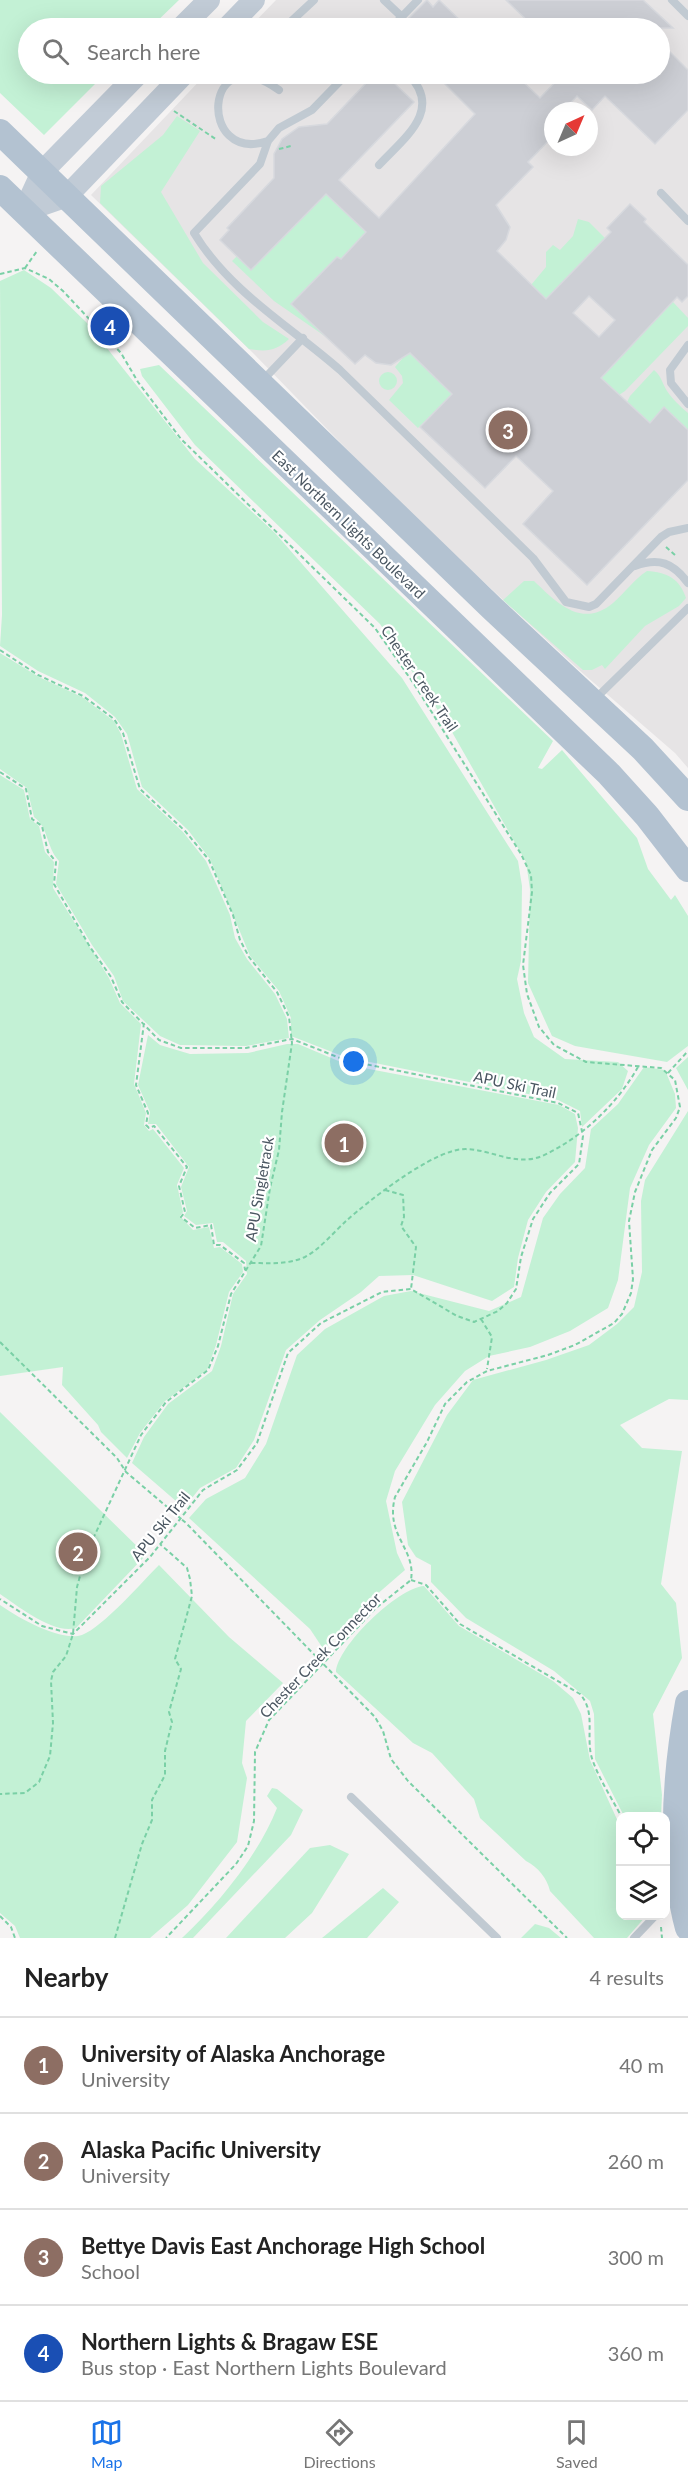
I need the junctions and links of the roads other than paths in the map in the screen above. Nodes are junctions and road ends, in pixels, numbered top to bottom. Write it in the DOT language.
graph roads {
  1 [pos="209,0"];
  2 [pos="254,0"];
  3 [pos="314,0"];
  4 [pos="384,0"];
  5 [pos="418,0"];
  6 [pos="672,0"];
  7 [pos="688,16"];
  8 [pos="402,17"];
  9 [pos="192,18"];
  10 [pos="237,18"];
  11 [pos="295,18"];
  12 [pos="128,84"];
  13 [pos="174,84"];
  14 [pos="227,84"];
  15 [pos="269,84"];
  16 [pos="337,84"];
  17 [pos="418,84"];
  18 [pos="279,90"];
  19 [pos="0,132"];
  20 [pos="268,141"];
  21 [pos="379,165"];
  22 [pos="42,172"];
  23 [pos="0,188"];
  24 [pos="661,194"];
  25 [pos="67,196"];
  26 [pos="24,211"];
  27 [pos="688,221"];
  28 [pos="303,338"];
  29 [pos="688,345"];
  30 [pos="259,383"];
  31 [pos="688,404"];
  32 [pos="688,528"];
  33 [pos="632,568"];
  34 [pos="688,583"];
  35 [pos="688,608"];
  36 [pos="593,701"];
  37 [pos="688,798"];
  38 [pos="688,869"];
  39 [pos="688,1703"];
  40 [pos="351,1797"];
  41 [pos="651,1920"];
  42 [pos="688,1929"];
  43 [pos="496,1938"];
  44 [pos="634,1938"];
  1 -- 9 [label="main road"];
  2 -- 10 [label="main road"];
  3 -- 11 [label="lane"];
  4 -- 8 [label="lane"];
  5 -- 8 [label="lane"];
  6 -- 7 [label="lane"];
  12 -- 22 [label="main road"];
  13 -- 25 [label="main road"];
  14 -- 20 [label="lane"];
  15 -- 18 [label="lane"];
  16 -- 20 [label="lane"];
  17 -- 21 [label="lane"];
  19 -- 22 [label="main road"];
  20 -- 28 [label="lane"];
  22 -- 25 [label="main road"];
  22 -- 26 [label="main road"];
  23 -- 26 [label="main road, East Northern Lights Boulevard"];
  24 -- 27 [label="lane"];
  25 -- 26 [label="main road"];
  25 -- 30 [label="main road"];
  26 -- 38 [label="main road, East Northern Lights Boulevard"];
  28 -- 30 [label="lane"];
  28 -- 33 [label="lane"];
  29 -- 31 [label="lane"];
  30 -- 36 [label="main road"];
  32 -- 33 [label="lane"];
  33 -- 34 [label="lane"];
  35 -- 36 [label="lane"];
  36 -- 37 [label="main road"];
  39 -- 42 [label="main road"];
  40 -- 43 [label="lane"];
  41 -- 44 [label="lane"];
}
